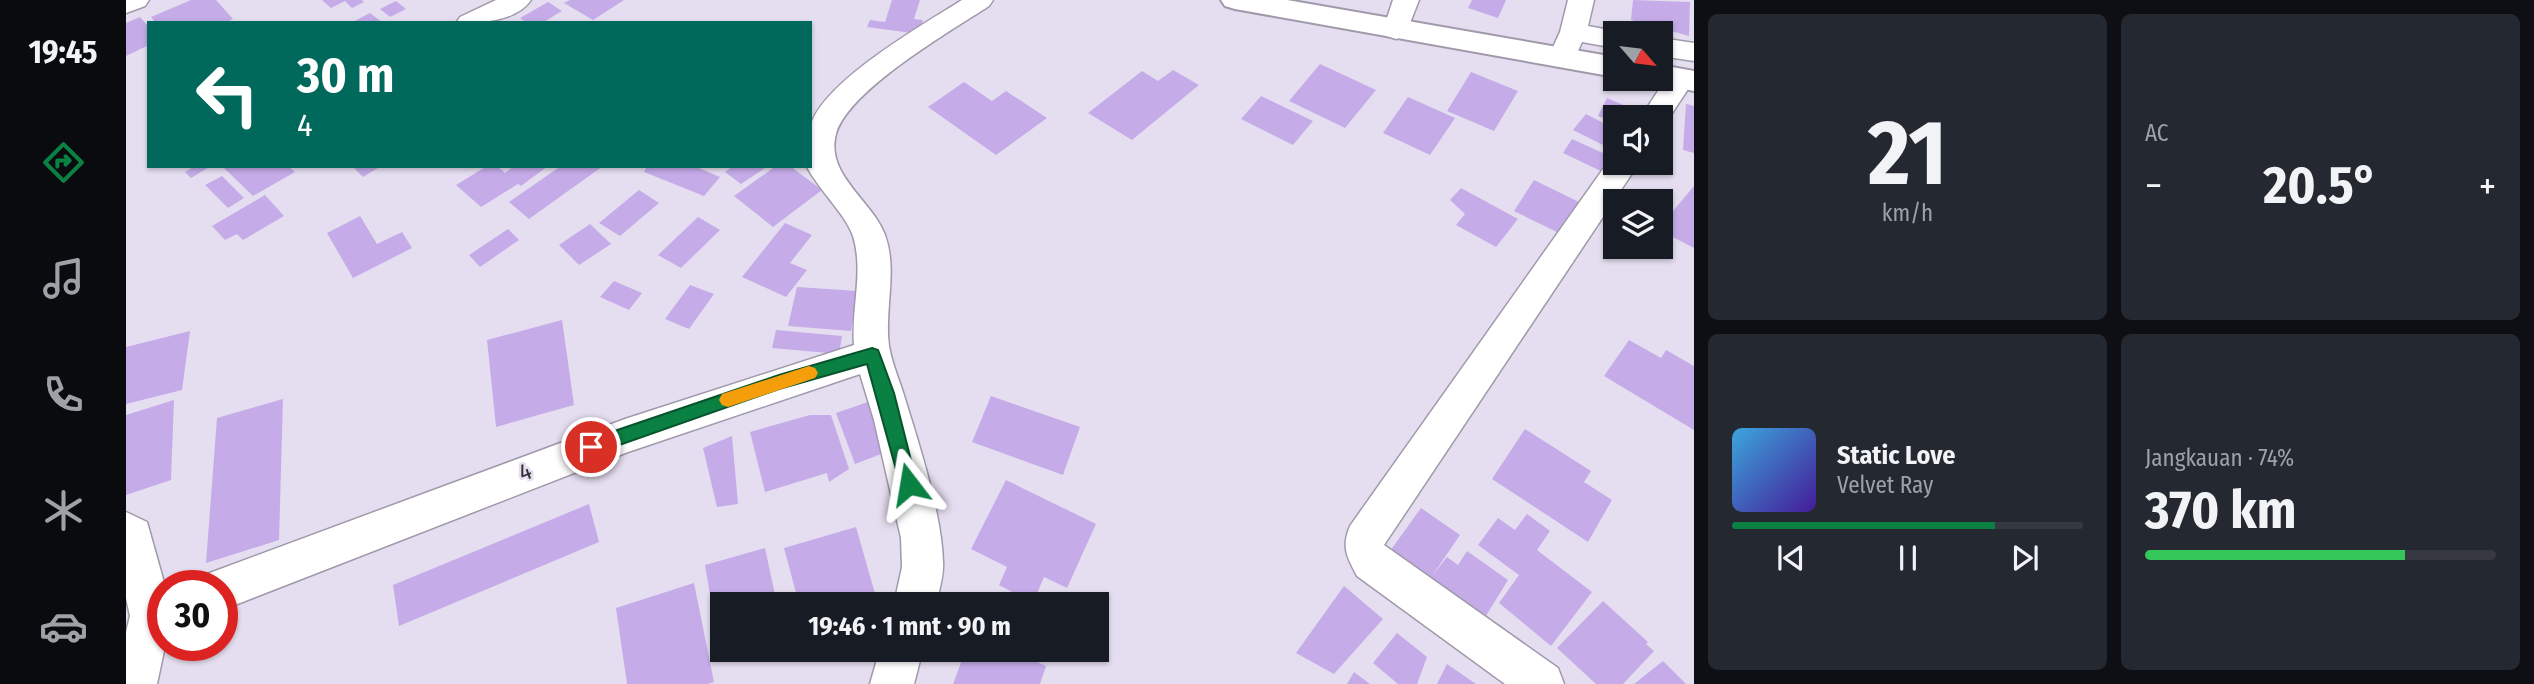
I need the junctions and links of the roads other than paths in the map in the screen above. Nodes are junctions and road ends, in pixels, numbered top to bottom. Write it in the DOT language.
graph roads {
  1 [pos="136,0"];
  2 [pos="517,0"];
  3 [pos="980,0"];
  4 [pos="1235,0"];
  5 [pos="1406,0"];
  6 [pos="1581,0"];
  7 [pos="126,5"];
  8 [pos="473,21"];
  9 [pos="1396,30"];
  10 [pos="1603,41"];
  11 [pos="1568,45"];
  12 [pos="1603,61"];
  13 [pos="1682,71"];
  14 [pos="1662,105"];
  15 [pos="1616,175"];
  16 [pos="872,355"];
  17 [pos="126,531"];
  18 [pos="147,582"];
  19 [pos="238,583"];
  20 [pos="917,592"];
  21 [pos="147,646"];
  22 [pos="898,662"];
  23 [pos="135,684"];
  24 [pos="892,684"];
  25 [pos="1542,684"];
  1 -- 7 [label="street"];
  2 -- 8 [label="street"];
  3 -- 16 [label="street"];
  4 -- 9 [label="main road"];
  5 -- 9 [label="street"];
  6 -- 11 [label="street"];
  9 -- 11 [label="main road"];
  10 -- 11 [label="street"];
  11 -- 12 [label="main road"];
  13 -- 14 [label="street"];
  15 -- 25 [label="street"];
  16 -- 19 [label="street, 4"];
  16 -- 20 [label="street"];
  17 -- 18 [label="street"];
  21 -- 23 [label="street"];
  22 -- 24 [label="street"];
}
